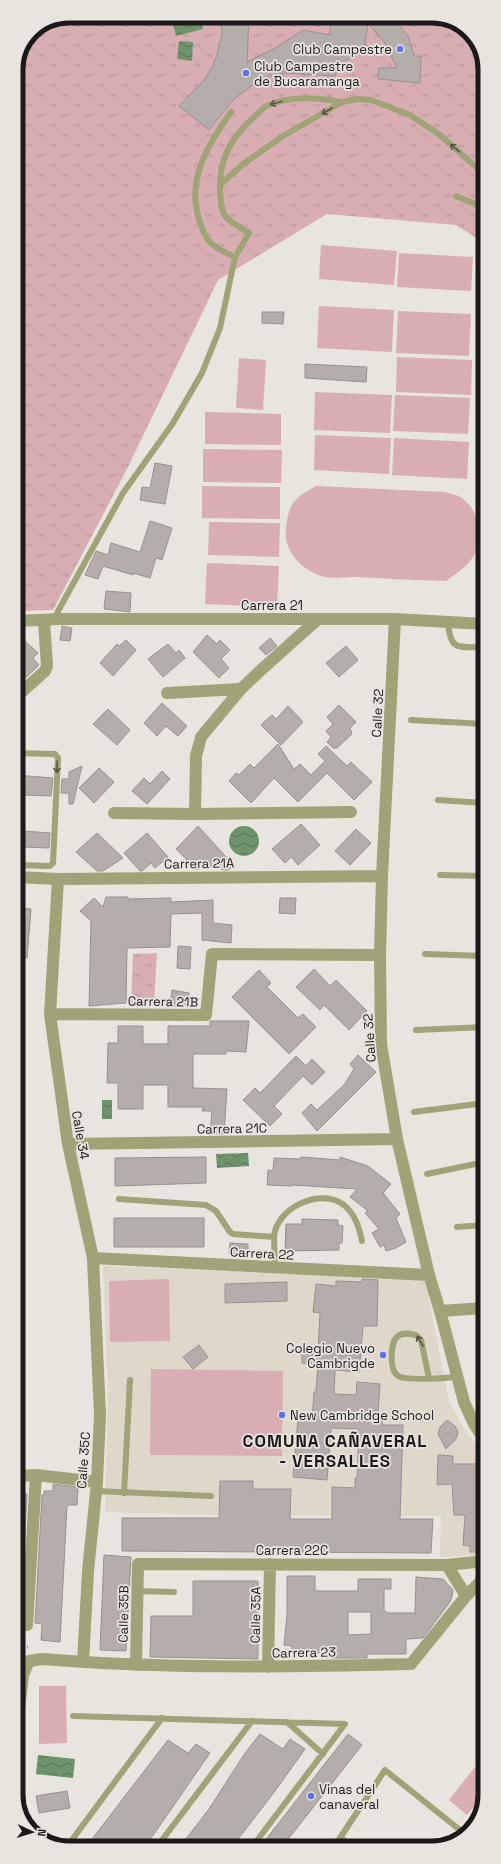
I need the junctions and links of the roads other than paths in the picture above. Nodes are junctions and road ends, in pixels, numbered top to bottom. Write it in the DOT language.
graph roads {
  1 [pos="342,102"];
  2 [pos="231,112"];
  3 [pos="478,169"];
  4 [pos="220,185"];
  5 [pos="456,196"];
  6 [pos="478,205"];
  7 [pos="234,257"];
  8 [pos="60,619"];
  9 [pos="395,619"];
  10 [pos="318,620"];
  11 [pos="44,621"];
  12 [pos="23,622"];
  13 [pos="448,622"];
  14 [pos="478,624"];
  15 [pos="478,647"];
  16 [pos="242,689"];
  17 [pos="23,691"];
  18 [pos="167,693"];
  19 [pos="411,720"];
  20 [pos="478,724"];
  21 [pos="23,753"];
  22 [pos="438,800"];
  23 [pos="478,803"];
  24 [pos="351,812"];
  25 [pos="114,813"];
  26 [pos="195,814"];
  27 [pos="23,865"];
  28 [pos="440,875"];
  29 [pos="382,876"];
  30 [pos="478,876"];
  31 [pos="23,877"];
  32 [pos="58,878"];
  33 [pos="425,954"];
  34 [pos="380,955"];
  35 [pos="478,956"];
  36 [pos="50,1014"];
  37 [pos="478,1027"];
  38 [pos="416,1030"];
  39 [pos="478,1104"];
  40 [pos="414,1112"];
  41 [pos="397,1139"];
  42 [pos="68,1144"];
  43 [pos="478,1163"];
  44 [pos="427,1174"];
  45 [pos="119,1199"];
  46 [pos="478,1226"];
  47 [pos="457,1227"];
  48 [pos="274,1237"];
  49 [pos="362,1241"];
  50 [pos="93,1258"];
  51 [pos="275,1268"];
  52 [pos="429,1275"];
  53 [pos="478,1308"];
  54 [pos="440,1311"];
  55 [pos="457,1377"];
  56 [pos="429,1378"];
  57 [pos="130,1380"];
  58 [pos="478,1430"];
  59 [pos="23,1476"];
  60 [pos="36,1476"];
  61 [pos="96,1486"];
  62 [pos="124,1493"];
  63 [pos="211,1496"];
  64 [pos="478,1562"];
  65 [pos="138,1564"];
  66 [pos="270,1564"];
  67 [pos="447,1565"];
  68 [pos="478,1584"];
  69 [pos="137,1591"];
  70 [pos="174,1592"];
  71 [pos="466,1596"];
  72 [pos="27,1625"];
  73 [pos="23,1660"];
  74 [pos="29,1661"];
  75 [pos="84,1662"];
  76 [pos="136,1665"];
  77 [pos="268,1667"];
  78 [pos="23,1675"];
  79 [pos="73,1716"];
  80 [pos="162,1718"];
  81 [pos="252,1721"];
  82 [pos="288,1722"];
  83 [pos="323,1754"];
  84 [pos="461,1831"];
  85 [pos="341,1838"];
  86 [pos="71,1841"];
  87 [pos="161,1841"];
  88 [pos="257,1841"];
  89 [pos="339,1841"];
  90 [pos="345,1841"];
  3 -- 1 [label="lane, one-way"];
  1 -- 4 [label="lane, one-way"];
  1 -- 4 [label="lane, one-way"];
  2 -- 7 [label="lane"];
  4 -- 7 [label="lane"];
  5 -- 6 [label="lane"];
  7 -- 8 [label="lane"];
  8 -- 10 [label="street, Carrera 21"];
  8 -- 11 [label="street, Carrera 21"];
  9 -- 10 [label="street, Carrera 21"];
  9 -- 13 [label="street, Carrera 21"];
  9 -- 29 [label="street, Calle 32"];
  10 -- 16 [label="street"];
  11 -- 12 [label="street, Carrera 21"];
  11 -- 17 [label="street"];
  13 -- 14 [label="street, Carrera 21"];
  13 -- 15 [label="lane"];
  16 -- 18 [label="street"];
  16 -- 26 [label="street"];
  19 -- 20 [label="lane"];
  21 -- 27 [label="lane, one-way"];
  22 -- 23 [label="lane"];
  24 -- 26 [label="street"];
  25 -- 26 [label="street"];
  28 -- 30 [label="lane"];
  29 -- 32 [label="street, Carrera 21A"];
  29 -- 34 [label="street, Calle 32"];
  31 -- 32 [label="street, Carrera 21A"];
  32 -- 36 [label="street"];
  33 -- 35 [label="lane"];
  34 -- 36 [label="street, Carrera 21B"];
  34 -- 41 [label="street, Calle 32"];
  36 -- 42 [label="street, Calle 34"];
  37 -- 38 [label="lane"];
  39 -- 40 [label="lane"];
  41 -- 42 [label="street, Carrera 21C"];
  41 -- 52 [label="street, Calle 32"];
  42 -- 50 [label="street, Calle 34"];
  43 -- 44 [label="lane"];
  45 -- 48 [label="lane"];
  46 -- 47 [label="lane"];
  48 -- 49 [label="lane"];
  48 -- 51 [label="lane"];
  50 -- 51 [label="street, Carrera 22"];
  50 -- 61 [label="street, Calle 35C"];
  51 -- 52 [label="street, Carrera 22"];
  52 -- 54 [label="street, Calle 32"];
  53 -- 54 [label="street"];
  54 -- 55 [label="street, Calle 32"];
  55 -- 56 [label="lane"];
  55 -- 58 [label="street, Calle 32"];
  56 -- 56 [label="lane, one-way"];
  57 -- 62 [label="lane"];
  59 -- 60 [label="street"];
  60 -- 61 [label="street"];
  60 -- 72 [label="street"];
  61 -- 62 [label="lane"];
  61 -- 75 [label="street, Calle 35C"];
  62 -- 63 [label="lane"];
  64 -- 67 [label="street, Carrera 22C"];
  65 -- 66 [label="street, Carrera 22C"];
  65 -- 69 [label="street, Calle 35B"];
  66 -- 67 [label="street, Carrera 22C"];
  66 -- 77 [label="street, Calle 35A"];
  67 -- 71 [label="street"];
  68 -- 71 [label="street, Carrera 23"];
  69 -- 70 [label="lane"];
  69 -- 76 [label="street, Calle 35B"];
  71 -- 77 [label="street, Carrera 23"];
  73 -- 74 [label="lane"];
  74 -- 75 [label="street, Carrera 23"];
  74 -- 78 [label="street"];
  75 -- 76 [label="street, Carrera 23"];
  76 -- 77 [label="street, Carrera 23"];
  79 -- 80 [label="lane"];
  80 -- 81 [label="lane"];
  80 -- 86 [label="lane"];
  81 -- 82 [label="lane"];
  81 -- 87 [label="lane"];
  82 -- 83 [label="lane"];
  82 -- 83 [label="lane"];
  83 -- 88 [label="lane"];
  84 -- 85 [label="lane"];
  85 -- 89 [label="lane"];
  85 -- 90 [label="lane"];
}
